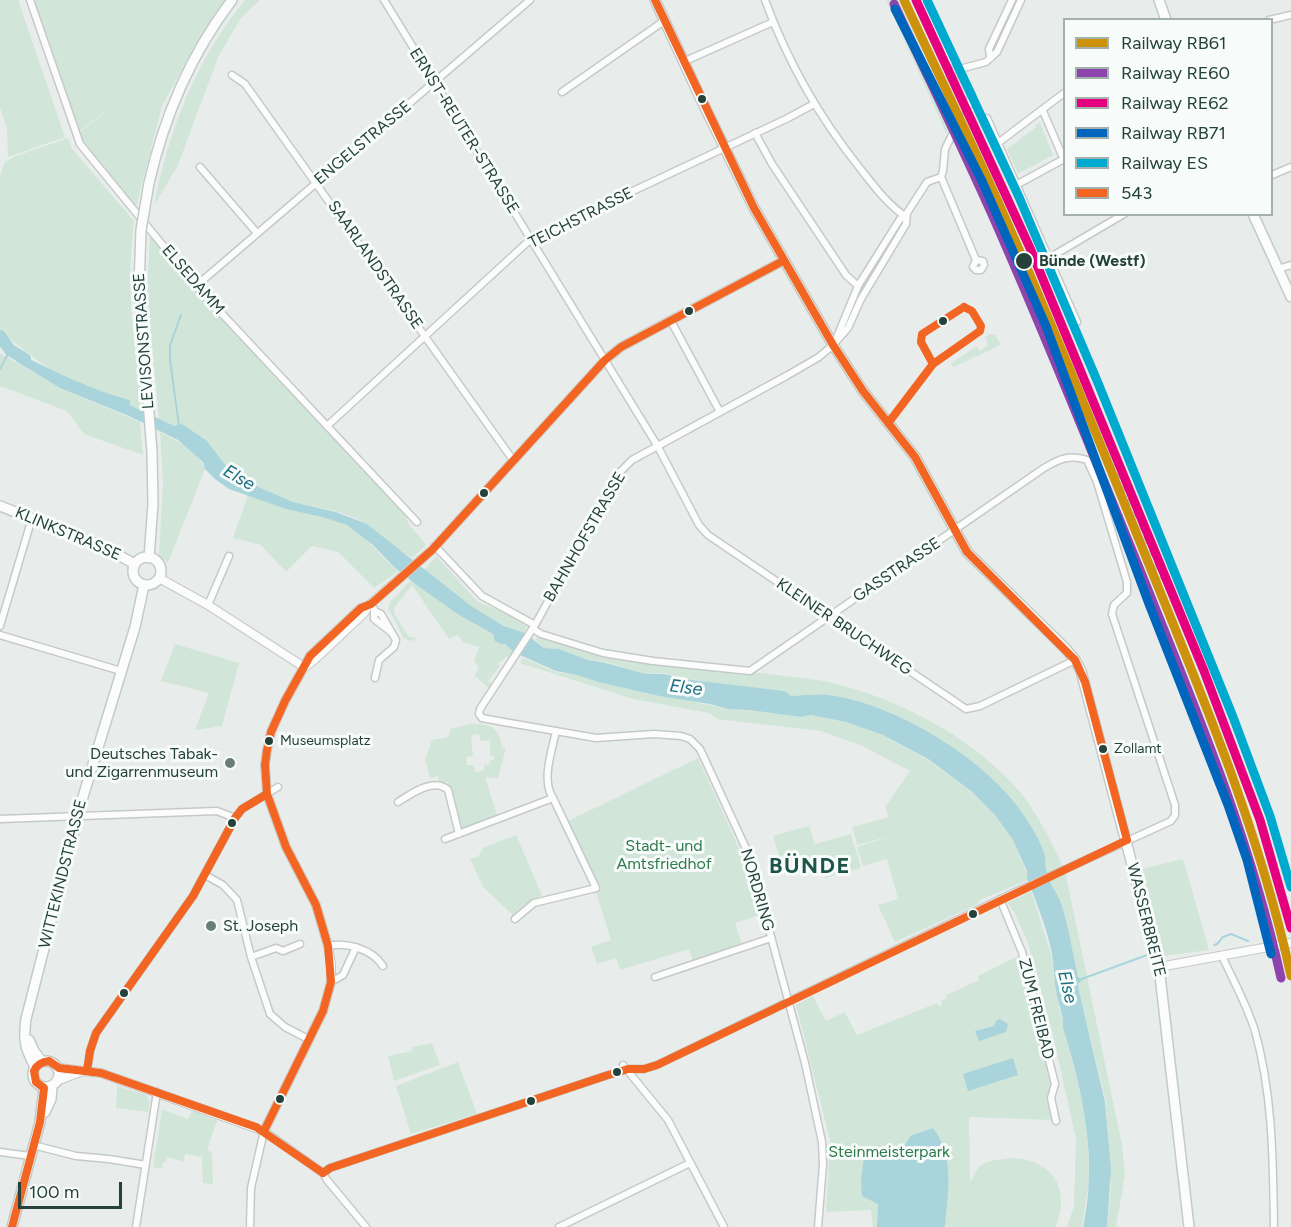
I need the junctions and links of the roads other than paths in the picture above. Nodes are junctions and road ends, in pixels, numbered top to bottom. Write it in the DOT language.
graph roads {
  1 [pos="30,0"];
  2 [pos="232,0"];
  3 [pos="384,0"];
  4 [pos="530,0"];
  5 [pos="655,0"];
  6 [pos="765,0"];
  7 [pos="922,0"];
  8 [pos="1012,0"];
  9 [pos="1021,0"];
  10 [pos="1159,0"];
  11 [pos="1291,15"];
  12 [pos="1165,18"];
  13 [pos="1273,19"];
  14 [pos="664,21"];
  15 [pos="773,22"];
  16 [pos="990,56"];
  17 [pos="683,62"];
  18 [pos="960,69"];
  19 [pos="232,75"];
  20 [pos="435,83"];
  21 [pos="562,93"];
  22 [pos="1063,95"];
  23 [pos="814,104"];
  24 [pos="970,104"];
  25 [pos="1043,111"];
  26 [pos="987,118"];
  27 [pos="958,123"];
  28 [pos="755,133"];
  29 [pos="998,143"];
  30 [pos="724,148"];
  31 [pos="1063,157"];
  32 [pos="1063,160"];
  33 [pos="200,167"];
  34 [pos="1291,167"];
  35 [pos="1273,175"];
  36 [pos="941,177"];
  37 [pos="316,182"];
  38 [pos="1016,185"];
  39 [pos="1121,216"];
  40 [pos="1254,216"];
  41 [pos="906,217"];
  42 [pos="257,233"];
  43 [pos="531,239"];
  44 [pos="1049,258"];
  45 [pos="976,260"];
  46 [pos="783,261"];
  47 [pos="1291,265"];
  48 [pos="1278,269"];
  49 [pos="196,286"];
  50 [pos="858,286"];
  51 [pos="1291,297"];
  52 [pos="671,321"];
  53 [pos="1077,322"];
  54 [pos="425,337"];
  55 [pos="833,345"];
  56 [pos="605,360"];
  57 [pos="720,412"];
  58 [pos="327,426"];
  59 [pos="657,445"];
  60 [pos="513,459"];
  61 [pos="0,506"];
  62 [pos="32,518"];
  63 [pos="417,522"];
  64 [pos="955,530"];
  65 [pos="435,546"];
  66 [pos="229,556"];
  67 [pos="149,558"];
  68 [pos="135,564"];
  69 [pos="159,578"];
  70 [pos="144,585"];
  71 [pos="208,605"];
  72 [pos="371,607"];
  73 [pos="828,617"];
  74 [pos="0,626"];
  75 [pos="533,629"];
  76 [pos="0,635"];
  77 [pos="1075,660"];
  78 [pos="304,667"];
  79 [pos="121,671"];
  80 [pos="375,678"];
  81 [pos="476,715"];
  82 [pos="556,731"];
  83 [pos="278,787"];
  84 [pos="267,794"];
  85 [pos="553,798"];
  86 [pos="398,802"];
  87 [pos="78,816"];
  88 [pos="235,818"];
  89 [pos="0,819"];
  90 [pos="459,834"];
  91 [pos="444,839"];
  92 [pos="1127,840"];
  93 [pos="205,875"];
  94 [pos="1000,899"];
  95 [pos="515,919"];
  96 [pos="771,938"];
  97 [pos="1291,943"];
  98 [pos="300,944"];
  99 [pos="328,946"];
  100 [pos="356,947"];
  101 [pos="1222,956"];
  102 [pos="251,957"];
  103 [pos="383,966"];
  104 [pos="1159,967"];
  105 [pos="655,977"];
  106 [pos="331,982"];
  107 [pos="789,1001"];
  108 [pos="308,1039"];
  109 [pos="39,1064"];
  110 [pos="626,1067"];
  111 [pos="58,1068"];
  112 [pos="85,1071"];
  113 [pos="52,1085"];
  114 [pos="157,1092"];
  115 [pos="1056,1121"];
  116 [pos="264,1131"];
  117 [pos="33,1145"];
  118 [pos="0,1152"];
  119 [pos="30,1156"];
  120 [pos="690,1162"];
  121 [pos="146,1165"];
  122 [pos="323,1173"];
  123 [pos="12,1227"];
  124 [pos="136,1227"];
  125 [pos="250,1227"];
  126 [pos="366,1227"];
  127 [pos="559,1227"];
  128 [pos="724,1227"];
  129 [pos="818,1227"];
  130 [pos="1189,1227"];
  131 [pos="1274,1227"];
  1 -- 49 [label="street, ELSEDAMM"];
  2 -- 67 [label="main road, LEVISONSTRASSE, bridge"];
  3 -- 20 [label="street, ERNST-REUTER-STRASSE"];
  4 -- 20 [label="street, ENGELSTRASSE"];
  5 -- 14 [label="main road, WASSERBREITE"];
  6 -- 15 [label="street"];
  7 -- 18 [label="street"];
  8 -- 16 [label="street"];
  9 -- 16 [label="street"];
  10 -- 12 [label="main road"];
  11 -- 13 [label="street"];
  14 -- 17 [label="main road, WASSERBREITE"];
  14 -- 21 [label="street"];
  15 -- 17 [label="street"];
  15 -- 23 [label="street"];
  16 -- 18 [label="street"];
  17 -- 30 [label="main road, WASSERBREITE"];
  18 -- 24 [label="street"];
  19 -- 37 [label="street, SAARLANDSTRASSE"];
  20 -- 37 [label="street, ENGELSTRASSE"];
  20 -- 43 [label="street, ERNST-REUTER-STRASSE"];
  22 -- 25 [label="street"];
  23 -- 28 [label="street, TEICHSTRASSE"];
  23 -- 41 [label="street"];
  25 -- 29 [label="street"];
  25 -- 31 [label="street"];
  26 -- 29 [label="street"];
  27 -- 36 [label="street"];
  28 -- 30 [label="street, TEICHSTRASSE"];
  28 -- 50 [label="street"];
  29 -- 38 [label="street"];
  30 -- 43 [label="street, TEICHSTRASSE"];
  30 -- 46 [label="main road, WASSERBREITE"];
  32 -- 38 [label="street"];
  33 -- 42 [label="street"];
  34 -- 35 [label="street"];
  36 -- 41 [label="street, BAHNHOFSTRASSE"];
  36 -- 45 [label="street"];
  37 -- 42 [label="street, ENGELSTRASSE"];
  37 -- 54 [label="street, SAARLANDSTRASSE"];
  38 -- 44 [label="street"];
  39 -- 44 [label="street"];
  40 -- 48 [label="main road"];
  41 -- 50 [label="street, BAHNHOFSTRASSE"];
  41 -- 55 [label="street, BAHNHOFSTRASSE"];
  42 -- 49 [label="street, ENGELSTRASSE"];
  43 -- 54 [label="street, TEICHSTRASSE"];
  43 -- 56 [label="street, ERNST-REUTER-STRASSE"];
  44 -- 53 [label="street"];
  46 -- 52 [label="street"];
  46 -- 55 [label="main road, WASSERBREITE"];
  47 -- 48 [label="street"];
  48 -- 51 [label="main road"];
  49 -- 58 [label="street, ELSEDAMM"];
  50 -- 55 [label="street, BAHNHOFSTRASSE"];
  52 -- 56 [label="street"];
  52 -- 57 [label="street"];
  54 -- 58 [label="street, TEICHSTRASSE"];
  54 -- 60 [label="street, SAARLANDSTRASSE"];
  55 -- 57 [label="street, BAHNHOFSTRASSE"];
  55 -- 64 [label="main road, WASSERBREITE"];
  56 -- 59 [label="street, ERNST-REUTER-STRASSE"];
  56 -- 60 [label="street"];
  57 -- 59 [label="street, BAHNHOFSTRASSE"];
  58 -- 63 [label="street, ELSEDAMM"];
  59 -- 73 [label="street, KLEINER BRUCHWEG"];
  59 -- 75 [label="street, BAHNHOFSTRASSE"];
  60 -- 65 [label="street"];
  61 -- 62 [label="main road, KLINKSTRASSE"];
  62 -- 68 [label="main road, KLINKSTRASSE"];
  62 -- 74 [label="street"];
  64 -- 73 [label="street, GASSTRASSE"];
  64 -- 77 [label="main road, WASSERBREITE"];
  64 -- 92 [label="street, GASSTRASSE"];
  65 -- 72 [label="street"];
  65 -- 75 [label="street"];
  66 -- 71 [label="street"];
  67 -- 68 [label="main road"];
  67 -- 69 [label="main road"];
  68 -- 70 [label="main road"];
  69 -- 70 [label="main road"];
  69 -- 71 [label="street"];
  70 -- 79 [label="main road, WITTEKINDSTRASSE"];
  71 -- 78 [label="street"];
  72 -- 78 [label="street"];
  72 -- 80 [label="street"];
  73 -- 75 [label="street, GASSTRASSE"];
  73 -- 77 [label="street, KLEINER BRUCHWEG"];
  75 -- 81 [label="street, BAHNHOFSTRASSE"];
  76 -- 79 [label="street"];
  77 -- 92 [label="main road, WASSERBREITE"];
  78 -- 84 [label="street"];
  79 -- 87 [label="main road, WITTEKINDSTRASSE"];
  81 -- 82 [label="street, NORDRING"];
  82 -- 85 [label="street"];
  82 -- 96 [label="street, NORDRING"];
  83 -- 84 [label="street"];
  84 -- 88 [label="street"];
  84 -- 99 [label="street"];
  85 -- 90 [label="street"];
  85 -- 95 [label="street"];
  86 -- 90 [label="street"];
  87 -- 88 [label="street"];
  87 -- 89 [label="street"];
  87 -- 109 [label="main road, WITTEKINDSTRASSE"];
  88 -- 93 [label="street"];
  90 -- 91 [label="street"];
  92 -- 94 [label="street"];
  92 -- 104 [label="main road, WASSERBREITE"];
  93 -- 102 [label="street"];
  93 -- 112 [label="street"];
  94 -- 107 [label="street"];
  94 -- 115 [label="street, ZUM FREIBAD"];
  96 -- 105 [label="street"];
  96 -- 107 [label="street, NORDRING"];
  97 -- 101 [label="street"];
  98 -- 102 [label="street"];
  99 -- 100 [label="street"];
  99 -- 106 [label="street"];
  100 -- 103 [label="street"];
  100 -- 106 [label="street"];
  101 -- 104 [label="street"];
  101 -- 131 [label="street"];
  102 -- 108 [label="street"];
  104 -- 130 [label="main road, WASSERBREITE"];
  106 -- 108 [label="street"];
  107 -- 110 [label="street"];
  107 -- 129 [label="street, NORDRING"];
  108 -- 116 [label="street"];
  109 -- 111 [label="main road"];
  109 -- 113 [label="main road, WITTEKINDSTRASSE"];
  110 -- 120 [label="street"];
  110 -- 122 [label="street"];
  111 -- 112 [label="street"];
  111 -- 113 [label="main road"];
  112 -- 113 [label="street"];
  112 -- 114 [label="street"];
  113 -- 117 [label="main road"];
  114 -- 116 [label="street"];
  114 -- 121 [label="street"];
  116 -- 122 [label="street"];
  116 -- 125 [label="street"];
  117 -- 119 [label="main road"];
  117 -- 121 [label="street"];
  118 -- 119 [label="street"];
  119 -- 123 [label="main road"];
  120 -- 127 [label="street"];
  120 -- 128 [label="street"];
  121 -- 124 [label="street"];
  122 -- 126 [label="street"];
}
